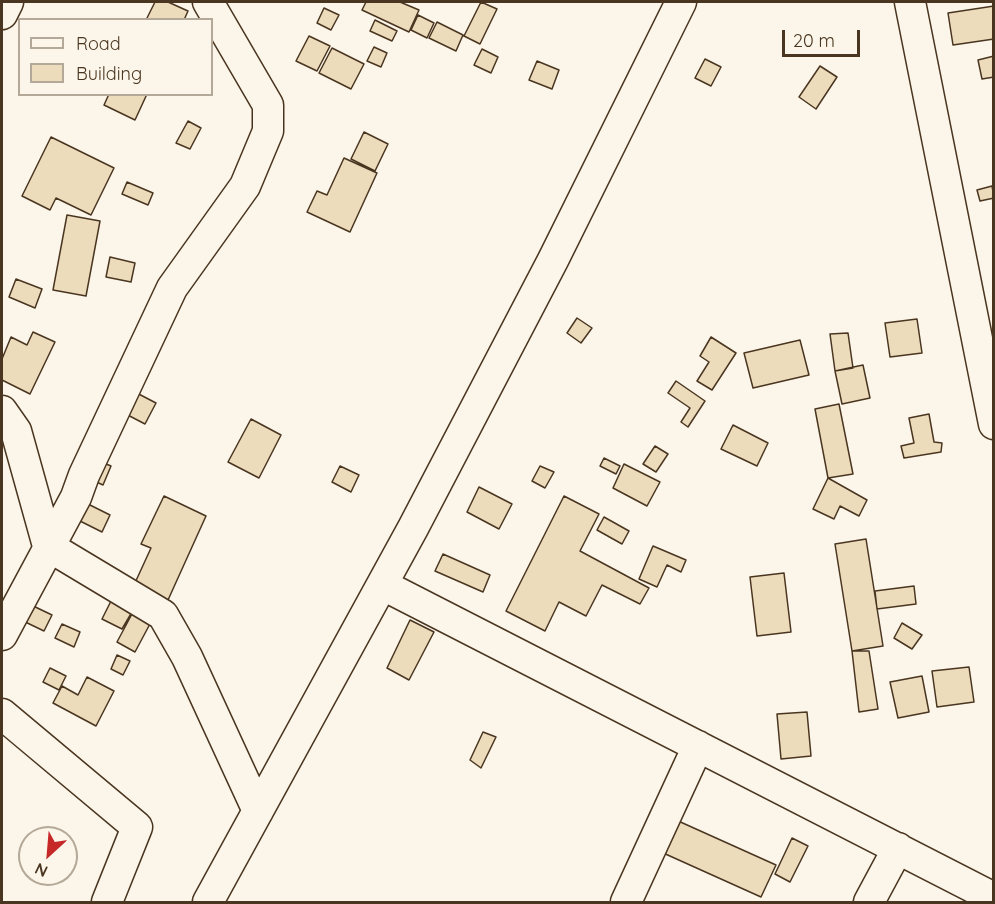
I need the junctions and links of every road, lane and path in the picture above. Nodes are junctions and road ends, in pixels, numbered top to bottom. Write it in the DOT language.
graph roads {
  1 [pos="8,2"];
  2 [pos="208,2"];
  3 [pos="681,2"];
  4 [pos="910,2"];
  5 [pos="2,14"];
  6 [pos="2,411"];
  7 [pos="993,424"];
  8 [pos="48,546"];
  9 [pos="383,585"];
  10 [pos="2,635"];
  11 [pos="2,714"];
  12 [pos="698,746"];
  13 [pos="258,811"];
  14 [pos="898,849"];
  15 [pos="993,898"];
  16 [pos="106,903"];
  17 [pos="208,903"];
  18 [pos="626,903"];
  19 [pos="869,903"];
  1 -- 5 [label="street"];
  2 -- 8 [label="street"];
  3 -- 9 [label="street"];
  4 -- 7 [label="street"];
  6 -- 8 [label="street"];
  8 -- 10 [label="street"];
  8 -- 13 [label="street"];
  9 -- 12 [label="street"];
  9 -- 13 [label="street"];
  11 -- 16 [label="street"];
  12 -- 14 [label="street"];
  12 -- 18 [label="street"];
  13 -- 17 [label="street"];
  14 -- 15 [label="street"];
  14 -- 19 [label="street"];
}
